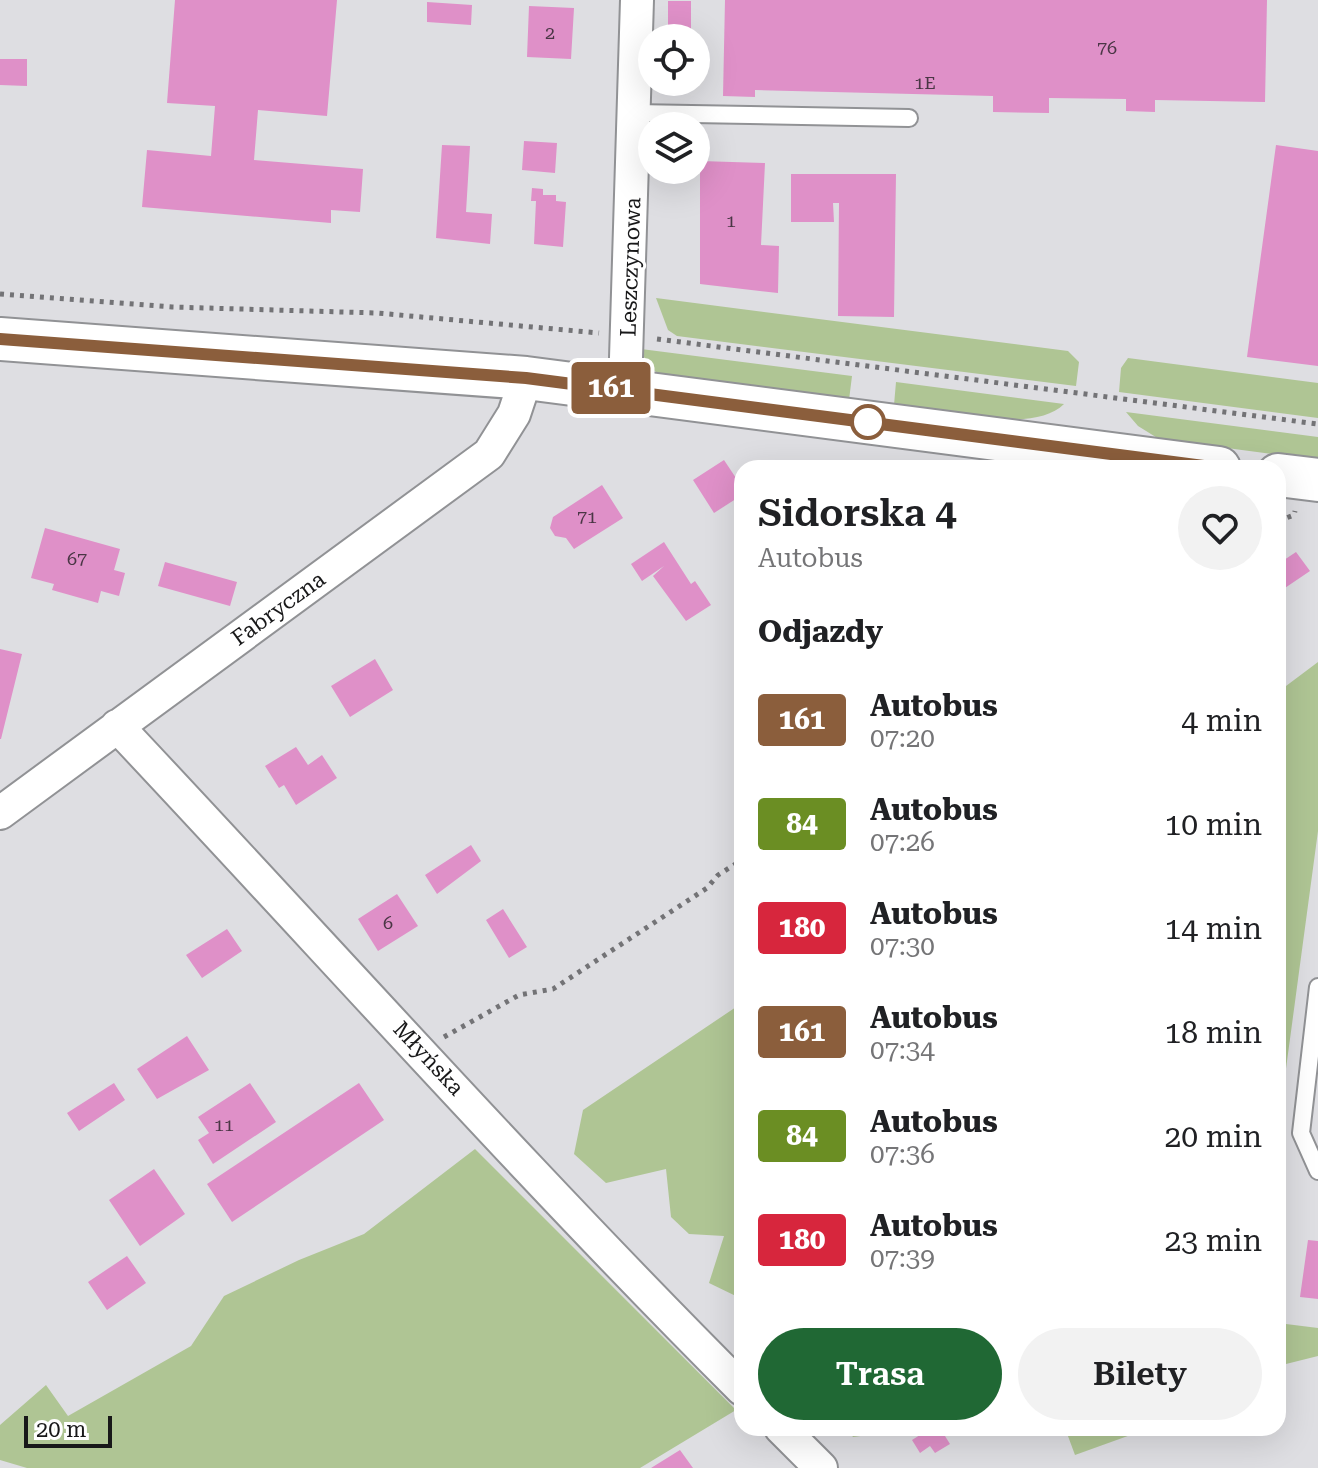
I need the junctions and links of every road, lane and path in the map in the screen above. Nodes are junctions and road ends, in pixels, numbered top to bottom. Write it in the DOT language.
graph roads {
  1 [pos="637,0"];
  2 [pos="634,113"];
  3 [pos="909,118"];
  4 [pos="0,294"];
  5 [pos="610,333"];
  6 [pos="653,338"];
  7 [pos="0,339"];
  8 [pos="526,378"];
  9 [pos="625,390"];
  10 [pos="1318,424"];
  11 [pos="1158,460"];
  12 [pos="1286,476"];
  13 [pos="1318,480"];
  14 [pos="117,726"];
  15 [pos="0,813"];
  16 [pos="734,865"];
  17 [pos="1318,987"];
  18 [pos="420,1049"];
  19 [pos="1318,1171"];
  20 [pos="734,1381"];
  21 [pos="789,1436"];
  22 [pos="821,1468"];
  1 -- 2 [label="street, Leszczynowa"];
  2 -- 3 [label="lane"];
  2 -- 9 [label="street, Leszczynowa"];
  4 -- 5 [label="path"];
  6 -- 10 [label="path"];
  7 -- 8 [label="street"];
  8 -- 9 [label="street"];
  8 -- 14 [label="street, Fabryczna"];
  9 -- 11 [label="street"];
  12 -- 13 [label="street"];
  14 -- 15 [label="street, Fabryczna"];
  14 -- 18 [label="street, Młyńska"];
  16 -- 18 [label="path"];
  17 -- 19 [label="lane"];
  18 -- 20 [label="street, Młyńska"];
  21 -- 22 [label="street"];
}
